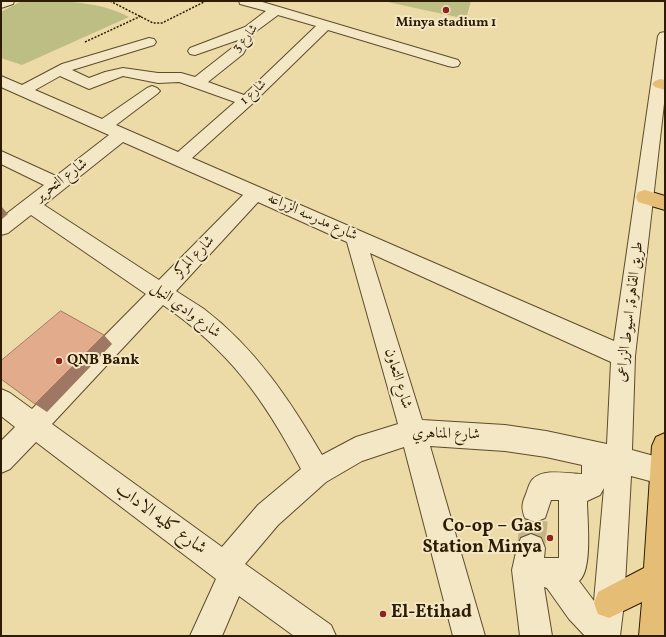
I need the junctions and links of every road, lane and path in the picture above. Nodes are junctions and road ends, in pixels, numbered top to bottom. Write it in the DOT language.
graph roads {
  1 [pos="8,1"];
  2 [pos="110,1"];
  3 [pos="206,1"];
  4 [pos="245,1"];
  5 [pos="1,4"];
  6 [pos="276,10"];
  7 [pos="142,16"];
  8 [pos="325,25"];
  9 [pos="250,30"];
  10 [pos="665,36"];
  11 [pos="85,42"];
  12 [pos="149,42"];
  13 [pos="195,51"];
  14 [pos="453,63"];
  15 [pos="59,70"];
  16 [pos="1,81"];
  17 [pos="197,83"];
  18 [pos="662,85"];
  19 [pos="23,90"];
  20 [pos="152,91"];
  21 [pos="246,101"];
  22 [pos="104,126"];
  23 [pos="122,134"];
  24 [pos="1,157"];
  25 [pos="180,160"];
  26 [pos="58,184"];
  27 [pos="256,193"];
  28 [pos="655,200"];
  29 [pos="30,205"];
  30 [pos="1,228"];
  31 [pos="355,237"];
  32 [pos="162,292"];
  33 [pos="623,356"];
  34 [pos="1,401"];
  35 [pos="33,426"];
  36 [pos="413,432"];
  37 [pos="607,457"];
  38 [pos="664,459"];
  39 [pos="1,460"];
  40 [pos="317,473"];
  41 [pos="573,487"];
  42 [pos="535,508"];
  43 [pos="538,564"];
  44 [pos="229,570"];
  45 [pos="658,577"];
  46 [pos="609,603"];
  47 [pos="604,635"];
  48 [pos="206,636"];
  49 [pos="320,636"];
  50 [pos="469,636"];
  51 [pos="536,636"];
  52 [pos="655,636"];
  1 -- 5 [label="street"];
  2 -- 7 [label="path"];
  3 -- 7 [label="path"];
  4 -- 6 [label="street"];
  6 -- 8 [label="street"];
  6 -- 9 [label="street, شارع 3"];
  7 -- 11 [label="path"];
  8 -- 14 [label="street"];
  8 -- 21 [label="street, شارع 1"];
  9 -- 13 [label="street"];
  9 -- 17 [label="street, شارع 3"];
  10 -- 18 [label="street, طريق القاهرة, اسيوط الزراعى"];
  12 -- 15 [label="street"];
  15 -- 17 [label="street"];
  15 -- 19 [label="street"];
  16 -- 19 [label="street, شارع مدرسه الزراعه"];
  17 -- 21 [label="street"];
  18 -- 28 [label="street, طريق القاهرة, اسيوط الزراعى"];
  19 -- 22 [label="street, شارع مدرسه الزراعه"];
  20 -- 22 [label="street"];
  21 -- 25 [label="street, شارع 1"];
  22 -- 23 [label="street, شارع مدرسه الزراعه"];
  23 -- 25 [label="street, شارع مدرسه الزراعه"];
  23 -- 26 [label="street, شارع التحرير"];
  24 -- 26 [label="street"];
  25 -- 27 [label="street, شارع مدرسه الزراعه"];
  26 -- 29 [label="street, شارع التحرير"];
  27 -- 31 [label="street, شارع مدرسه الزراعه"];
  27 -- 32 [label="street, شارع المركز"];
  28 -- 33 [label="street, طريق القاهرة, اسيوط الزراعى"];
  29 -- 30 [label="street, شارع التحرير"];
  29 -- 32 [label="street, شارع وادي النيل"];
  31 -- 33 [label="street, شارع مدرسه الزراعه"];
  31 -- 36 [label="street, شارع التعاون"];
  32 -- 35 [label="street, شارع المركز"];
  32 -- 40 [label="street, شارع وادي النيل"];
  33 -- 37 [label="street, طريق القاهرة, اسيوط الزراعى"];
  34 -- 35 [label="street, شارع كليه الاداب"];
  35 -- 39 [label="street, شارع المركز"];
  35 -- 44 [label="street, شارع كليه الاداب"];
  36 -- 37 [label="street, شارع المناهري"];
  36 -- 40 [label="street, شارع المناهري"];
  36 -- 50 [label="street, شارع التعاون"];
  37 -- 38 [label="street, شارع المناهري"];
  37 -- 41 [label="street"];
  37 -- 46 [label="street, طريق القاهرة, اسيوط الزراعى"];
  38 -- 45 [label="highway"];
  40 -- 44 [label="street, شارع المناهري"];
  41 -- 42 [label="street"];
  41 -- 43 [label="street"];
  43 -- 47 [label="street"];
  43 -- 51 [label="street"];
  44 -- 48 [label="street, شارع المناهري"];
  44 -- 49 [label="street, شارع كليه الاداب"];
  45 -- 46 [label="highway"];
  45 -- 52 [label="highway"];
  46 -- 47 [label="street, طريق القاهرة, اسيوط الزراعى"];
}
